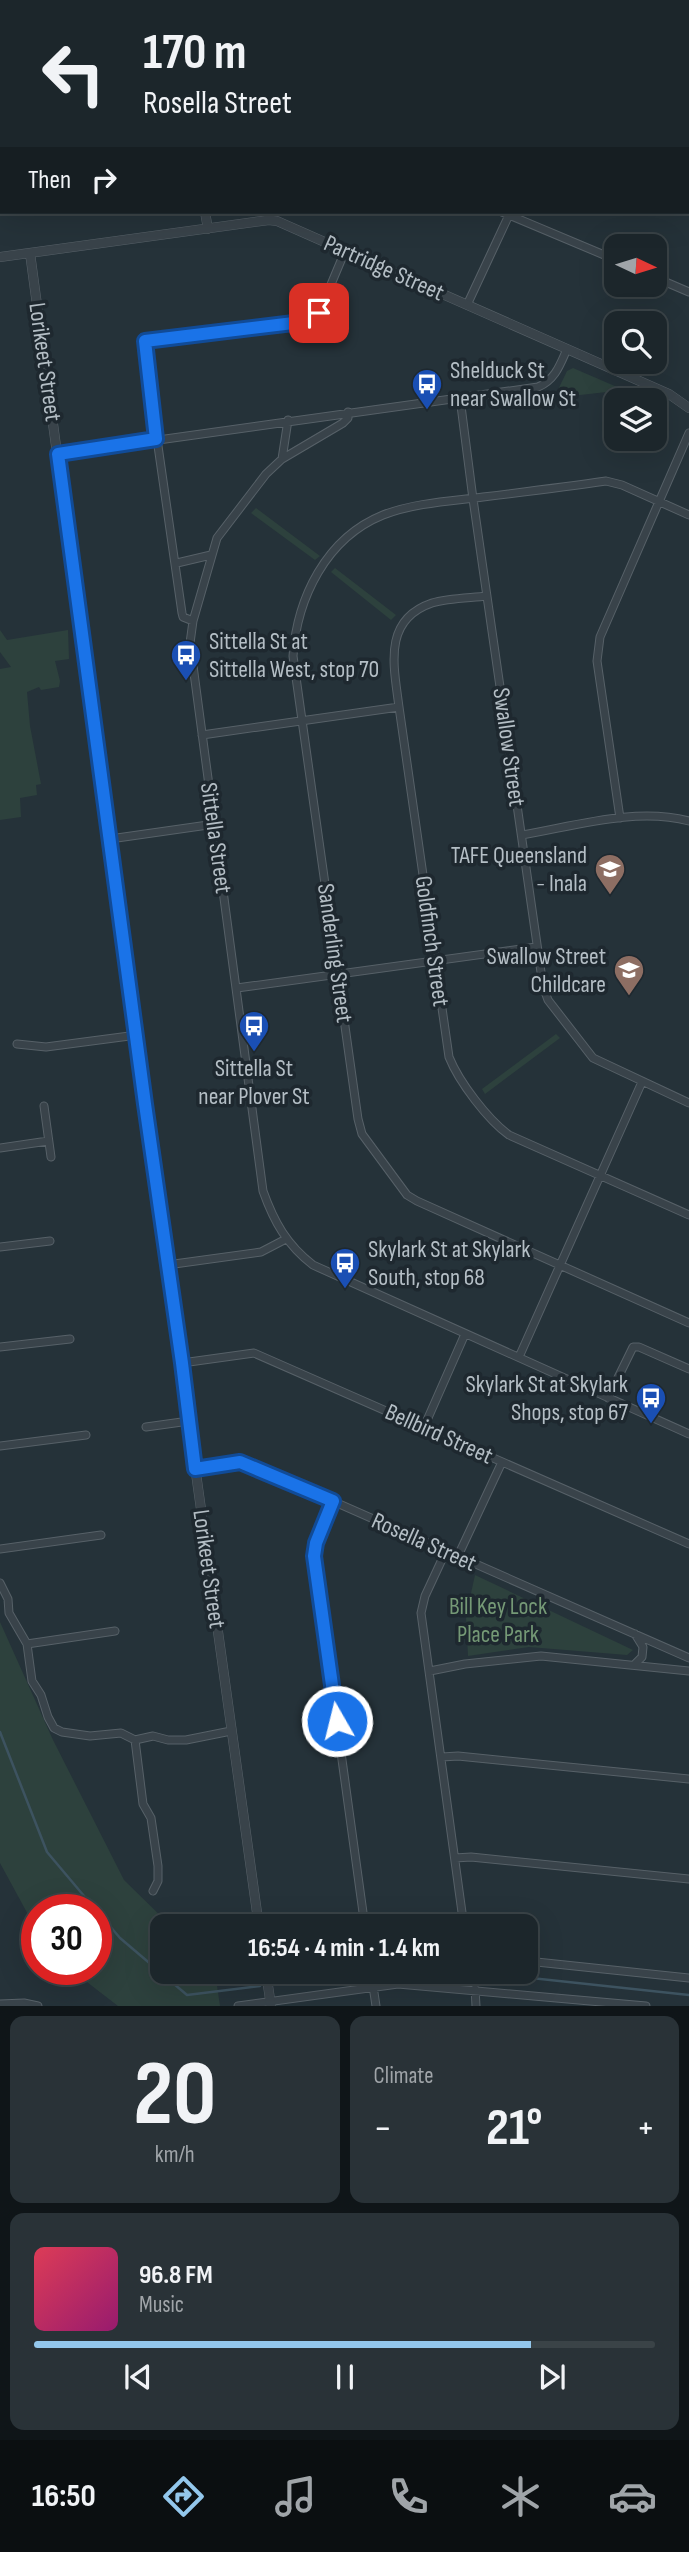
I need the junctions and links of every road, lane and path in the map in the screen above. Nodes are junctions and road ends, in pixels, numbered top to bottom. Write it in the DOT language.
graph roads {
  1 [pos="205,214"];
  2 [pos="505,214"];
  3 [pos="507,214"];
  4 [pos="208,229"];
  5 [pos="345,251"];
  6 [pos="30,253"];
  7 [pos="604,255"];
  8 [pos="0,257"];
  9 [pos="667,283"];
  10 [pos="689,292"];
  11 [pos="467,304"];
  12 [pos="567,349"];
  13 [pos="669,394"];
  14 [pos="460,398"];
  15 [pos="689,398"];
  16 [pos="689,408"];
  17 [pos="348,412"];
  18 [pos="288,420"];
  19 [pos="689,432"];
  20 [pos="156,439"];
  21 [pos="58,454"];
  22 [pos="282,459"];
  23 [pos="472,499"];
  24 [pos="659,500"];
  25 [pos="689,515"];
  26 [pos="211,555"];
  27 [pos="177,563"];
  28 [pos="486,596"];
  29 [pos="194,621"];
  30 [pos="399,707"];
  31 [pos="302,722"];
  32 [pos="202,735"];
  33 [pos="621,818"];
  34 [pos="689,821"];
  35 [pos="215,824"];
  36 [pos="522,835"];
  37 [pos="110,839"];
  38 [pos="536,947"];
  39 [pos="435,960"];
  40 [pos="338,974"];
  41 [pos="237,988"];
  42 [pos="137,1035"];
  43 [pos="17,1044"];
  44 [pos="642,1082"];
  45 [pos="689,1103"];
  46 [pos="44,1106"];
  47 [pos="48,1142"];
  48 [pos="0,1148"];
  49 [pos="51,1157"];
  50 [pos="601,1176"];
  51 [pos="689,1215"];
  52 [pos="285,1239"];
  53 [pos="50,1241"];
  54 [pos="0,1247"];
  55 [pos="167,1265"];
  56 [pos="560,1266"];
  57 [pos="689,1323"];
  58 [pos="465,1334"];
  59 [pos="70,1339"];
  60 [pos="0,1347"];
  61 [pos="519,1357"];
  62 [pos="182,1363"];
  63 [pos="689,1369"];
  64 [pos="608,1398"];
  65 [pos="189,1421"];
  66 [pos="146,1427"];
  67 [pos="424,1427"];
  68 [pos="689,1434"];
  69 [pos="86,1435"];
  70 [pos="0,1446"];
  71 [pos="502,1462"];
  72 [pos="195,1469"];
  73 [pos="333,1501"];
  74 [pos="100,1535"];
  75 [pos="689,1544"];
  76 [pos="0,1549"];
  77 [pos="445,1553"];
  78 [pos="457,1558"];
  79 [pos="0,1583"];
  80 [pos="115,1631"];
  81 [pos="635,1634"];
  82 [pos="27,1644"];
  83 [pos="689,1658"];
  84 [pos="634,1665"];
  85 [pos="430,1671"];
  86 [pos="689,1671"];
  87 [pos="232,1731"];
  88 [pos="135,1740"];
  89 [pos="442,1757"];
  90 [pos="689,1779"];
  91 [pos="456,1858"];
  92 [pos="689,1879"];
  93 [pos="153,1891"];
  94 [pos="257,1914"];
  95 [pos="363,1914"];
  96 [pos="462,1914"];
  97 [pos="538,1962"];
  98 [pos="689,1978"];
  99 [pos="268,1984"];
  100 [pos="373,1986"];
  101 [pos="475,1989"];
  102 [pos="271,2003"];
  103 [pos="0,2004"];
  104 [pos="38,2006"];
  105 [pos="238,2006"];
  106 [pos="376,2006"];
  107 [pos="477,2006"];
  108 [pos="646,2006"];
  1 -- 4 [label="street"];
  2 -- 11 [label="street"];
  3 -- 7 [label="street"];
  4 -- 5 [label="street, Partridge Street"];
  4 -- 6 [label="street, Partridge Street"];
  5 -- 11 [label="street, Partridge Street"];
  5 -- 20 [label="street"];
  6 -- 8 [label="street, Partridge Street"];
  6 -- 21 [label="street, Lorikeet Street"];
  9 -- 10 [label="street"];
  11 -- 12 [label="street, Partridge Street"];
  12 -- 13 [label="street, Partridge Street"];
  12 -- 14 [label="street"];
  13 -- 15 [label="street, Partridge Street"];
  13 -- 16 [label="street, Partridge Street"];
  14 -- 17 [label="street"];
  14 -- 23 [label="street, Swallow Street"];
  17 -- 18 [label="street"];
  17 -- 22 [label="street, Sittella Street"];
  18 -- 20 [label="street"];
  18 -- 22 [label="street"];
  19 -- 24 [label="street"];
  20 -- 21 [label="street"];
  20 -- 27 [label="street"];
  21 -- 37 [label="street, Lorikeet Street"];
  22 -- 26 [label="street, Sittella Street"];
  23 -- 24 [label="street, Sanderling Street"];
  23 -- 28 [label="street, Swallow Street"];
  23 -- 31 [label="street, Sanderling Street"];
  24 -- 25 [label="street, Sanderling Street"];
  24 -- 33 [label="street"];
  26 -- 27 [label="street"];
  26 -- 29 [label="street, Sittella Street"];
  27 -- 29 [label="street"];
  28 -- 30 [label="street, Goldfinch Street"];
  28 -- 36 [label="street, Swallow Street"];
  29 -- 32 [label="street, Sittella Street"];
  30 -- 31 [label="street"];
  30 -- 39 [label="street, Goldfinch Street"];
  31 -- 32 [label="street"];
  31 -- 40 [label="street, Sanderling Street"];
  32 -- 35 [label="street, Sittella Street"];
  33 -- 34 [label="street"];
  33 -- 36 [label="street"];
  35 -- 37 [label="street"];
  35 -- 41 [label="street, Sittella Street"];
  36 -- 38 [label="street, Swallow Street"];
  37 -- 42 [label="street, Lorikeet Street"];
  38 -- 39 [label="street"];
  38 -- 44 [label="street, Swallow Street"];
  39 -- 40 [label="street"];
  39 -- 50 [label="street, Goldfinch Street"];
  40 -- 41 [label="street"];
  40 -- 56 [label="street, Sanderling Street"];
  41 -- 52 [label="street, Sittella Street"];
  42 -- 43 [label="street"];
  42 -- 55 [label="street, Lorikeet Street"];
  44 -- 45 [label="street, Swallow Street"];
  44 -- 50 [label="street"];
  46 -- 47 [label="street"];
  47 -- 48 [label="street"];
  47 -- 49 [label="street"];
  50 -- 51 [label="street, Goldfinch Street"];
  50 -- 56 [label="street"];
  52 -- 55 [label="street"];
  52 -- 58 [label="street, Sittella Street"];
  53 -- 54 [label="street"];
  55 -- 62 [label="street, Lorikeet Street"];
  56 -- 57 [label="street, Sanderling Street"];
  56 -- 61 [label="street"];
  58 -- 61 [label="street, Sittella Street"];
  58 -- 67 [label="street"];
  59 -- 60 [label="street"];
  61 -- 64 [label="street, Sittella Street"];
  62 -- 65 [label="street, Lorikeet Street"];
  62 -- 67 [label="street, Bellbird Street"];
  63 -- 64 [label="street"];
  64 -- 68 [label="street, Sittella Street"];
  65 -- 66 [label="street"];
  65 -- 72 [label="street, Lorikeet Street"];
  67 -- 71 [label="street, Bellbird Street"];
  69 -- 70 [label="street"];
  71 -- 75 [label="street, Bellbird Street"];
  71 -- 78 [label="street"];
  72 -- 73 [label="street, Rosella Street"];
  72 -- 87 [label="street, Lorikeet Street"];
  73 -- 77 [label="street, Rosella Street"];
  73 -- 95 [label="street"];
  74 -- 76 [label="street"];
  77 -- 78 [label="street, Rosella Street"];
  77 -- 85 [label="street"];
  78 -- 81 [label="street, Rosella Street"];
  79 -- 82 [label="street"];
  80 -- 82 [label="street"];
  81 -- 83 [label="street, Rosella Street"];
  81 -- 84 [label="street"];
  82 -- 88 [label="street"];
  84 -- 85 [label="street"];
  84 -- 86 [label="street"];
  85 -- 89 [label="street"];
  87 -- 88 [label="street"];
  87 -- 94 [label="street, Lorikeet Street"];
  88 -- 93 [label="street"];
  89 -- 90 [label="street"];
  89 -- 91 [label="street"];
  91 -- 92 [label="street"];
  91 -- 96 [label="street"];
  97 -- 98 [label="street"];
  99 -- 102 [label="street"];
  100 -- 101 [label="street"];
  100 -- 102 [label="street"];
  100 -- 106 [label="street"];
  101 -- 107 [label="street"];
  101 -- 108 [label="street"];
  102 -- 105 [label="street"];
  103 -- 104 [label="street"];
}
